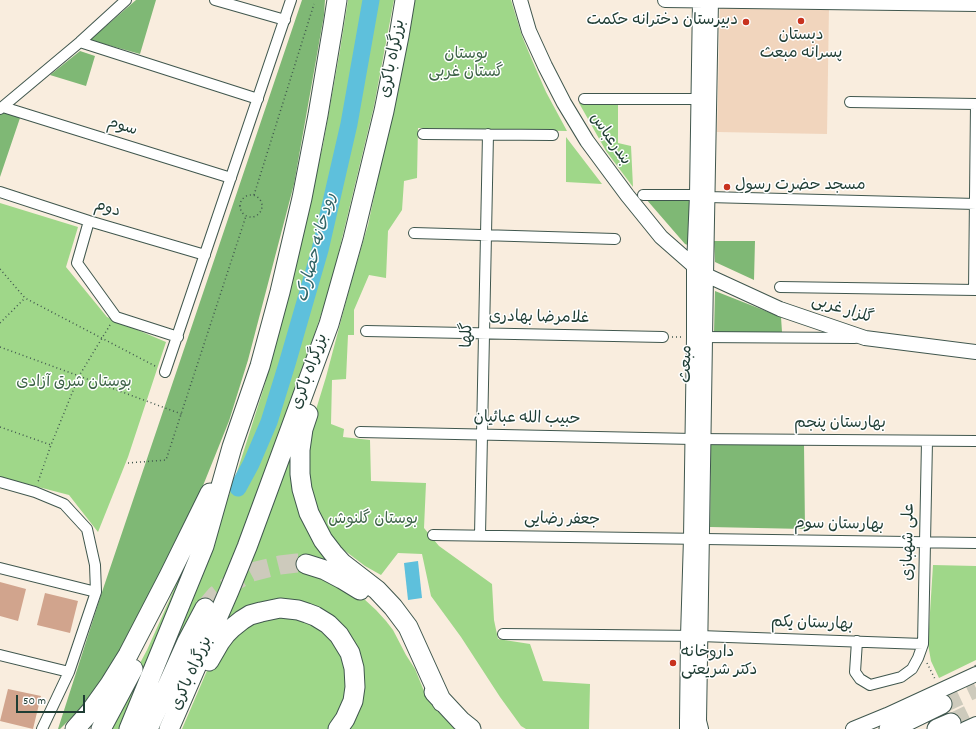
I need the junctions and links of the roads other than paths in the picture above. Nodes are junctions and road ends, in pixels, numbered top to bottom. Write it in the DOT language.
graph roads {
  1 [pos="126,0"];
  2 [pos="215,0"];
  3 [pos="291,0"];
  4 [pos="336,0"];
  5 [pos="405,0"];
  6 [pos="520,0"];
  7 [pos="665,0"];
  8 [pos="700,0"];
  9 [pos="711,0"];
  10 [pos="976,4"];
  11 [pos="285,20"];
  12 [pos="80,42"];
  13 [pos="258,99"];
  14 [pos="584,99"];
  15 [pos="698,99"];
  16 [pos="850,102"];
  17 [pos="976,104"];
  18 [pos="2,108"];
  19 [pos="423,134"];
  20 [pos="488,134"];
  21 [pos="553,135"];
  22 [pos="231,178"];
  23 [pos="0,192"];
  24 [pos="642,195"];
  25 [pos="702,196"];
  26 [pos="975,204"];
  27 [pos="89,221"];
  28 [pos="414,233"];
  29 [pos="486,235"];
  30 [pos="615,239"];
  31 [pos="205,256"];
  32 [pos="694,266"];
  33 [pos="706,275"];
  34 [pos="780,287"];
  35 [pos="975,290"];
  36 [pos="329,324"];
  37 [pos="366,331"];
  38 [pos="484,333"];
  39 [pos="178,337"];
  40 [pos="662,337"];
  41 [pos="700,337"];
  42 [pos="865,338"];
  43 [pos="976,352"];
  44 [pos="165,372"];
  45 [pos="360,432"];
  46 [pos="482,435"];
  47 [pos="698,439"];
  48 [pos="928,441"];
  49 [pos="976,441"];
  50 [pos="232,446"];
  51 [pos="0,482"];
  52 [pos="194,526"];
  53 [pos="433,535"];
  54 [pos="480,535"];
  55 [pos="696,538"];
  56 [pos="925,542"];
  57 [pos="976,543"];
  58 [pos="306,564"];
  59 [pos="0,568"];
  60 [pos="96,592"];
  61 [pos="205,608"];
  62 [pos="503,634"];
  63 [pos="694,636"];
  64 [pos="857,641"];
  65 [pos="923,644"];
  66 [pos="0,655"];
  67 [pos="976,669"];
  68 [pos="69,672"];
  69 [pos="442,702"];
  70 [pos="942,704"];
  71 [pos="976,724"];
  72 [pos="951,727"];
  73 [pos="42,729"];
  74 [pos="75,729"];
  75 [pos="101,729"];
  76 [pos="128,729"];
  77 [pos="148,729"];
  78 [pos="168,729"];
  79 [pos="172,729"];
  80 [pos="338,729"];
  81 [pos="471,729"];
  82 [pos="687,729"];
  83 [pos="701,729"];
  84 [pos="853,729"];
  85 [pos="889,729"];
  1 -- 12 [label="street"];
  2 -- 11 [label="street"];
  3 -- 11 [label="street"];
  4 -- 50 [label="highway"];
  5 -- 36 [label="highway, بزرگراه باکری"];
  6 -- 32 [label="street, بندرعباس"];
  7 -- 8 [label="street"];
  8 -- 9 [label="street"];
  8 -- 15 [label="street, مبعث"];
  9 -- 10 [label="street"];
  9 -- 25 [label="street, مبعث"];
  11 -- 13 [label="street"];
  12 -- 13 [label="street"];
  12 -- 18 [label="street"];
  13 -- 22 [label="street"];
  14 -- 15 [label="street"];
  15 -- 25 [label="street, مبعث"];
  16 -- 17 [label="street"];
  17 -- 26 [label="street"];
  18 -- 22 [label="street, سوم"];
  19 -- 20 [label="street"];
  20 -- 21 [label="street"];
  20 -- 29 [label="street, گلها"];
  22 -- 31 [label="street"];
  23 -- 27 [label="street, دوم"];
  24 -- 25 [label="street"];
  25 -- 26 [label="street"];
  25 -- 32 [label="street, مبعث"];
  25 -- 33 [label="street, مبعث"];
  26 -- 35 [label="street"];
  27 -- 31 [label="street, دوم"];
  27 -- 39 [label="street"];
  28 -- 29 [label="street"];
  29 -- 30 [label="street"];
  29 -- 38 [label="street, گلها"];
  31 -- 39 [label="street"];
  32 -- 33 [label="street, بندرعباس"];
  32 -- 41 [label="street, مبعث"];
  33 -- 41 [label="street, مبعث"];
  33 -- 42 [label="street, گلزار غربی"];
  34 -- 35 [label="street"];
  36 -- 69 [label="highway"];
  36 -- 78 [label="highway, بزرگراه باکری"];
  37 -- 38 [label="street, غلامرضا بهادری"];
  38 -- 40 [label="street, غلامرضا بهادری"];
  38 -- 46 [label="street, گلها"];
  39 -- 44 [label="street"];
  41 -- 42 [label="street"];
  41 -- 47 [label="street, مبعث"];
  42 -- 43 [label="street, گلزار غربی"];
  45 -- 46 [label="street, حبیب الله عبائیان"];
  46 -- 47 [label="street, حبیب الله عبائیان"];
  46 -- 54 [label="street, گلها"];
  47 -- 48 [label="street, بهارستان پنجم"];
  47 -- 55 [label="street, مبعث"];
  48 -- 49 [label="street, بهارستان پنجم"];
  48 -- 56 [label="street, علی شهبازی"];
  50 -- 52 [label="highway"];
  50 -- 76 [label="highway"];
  51 -- 60 [label="street"];
  52 -- 74 [label="highway"];
  52 -- 75 [label="highway"];
  53 -- 54 [label="street, جعفر رضایی"];
  54 -- 55 [label="street, جعفر رضایی"];
  55 -- 56 [label="street, بهارستان سوم"];
  55 -- 63 [label="street, مبعث"];
  56 -- 57 [label="street, بهارستان سوم"];
  56 -- 65 [label="street, علی شهبازی"];
  58 -- 69 [label="highway"];
  59 -- 60 [label="street"];
  60 -- 68 [label="street"];
  61 -- 77 [label="highway"];
  62 -- 63 [label="street, بهارستان یکم"];
  63 -- 64 [label="street, بهارستان یکم"];
  63 -- 82 [label="street, مبعث"];
  63 -- 83 [label="street, مبعث"];
  64 -- 65 [label="street, بهارستان یکم"];
  64 -- 65 [label="street"];
  66 -- 68 [label="street"];
  67 -- 84 [label="street"];
  68 -- 73 [label="street"];
  69 -- 81 [label="highway"];
  70 -- 85 [label="highway"];
  71 -- 72 [label="street"];
  79 -- 80 [label="highway"];
}
